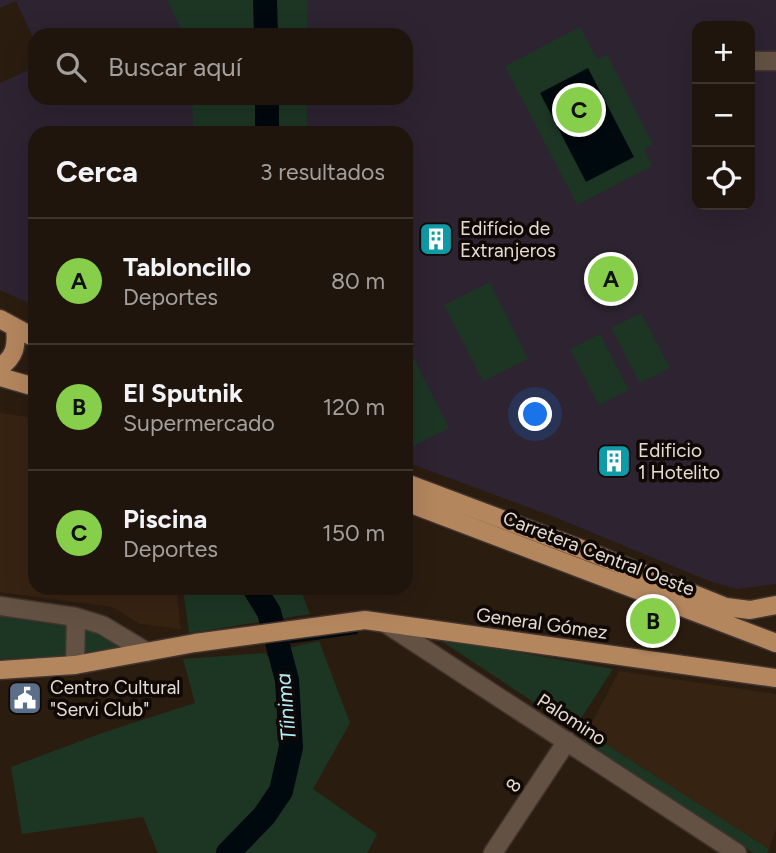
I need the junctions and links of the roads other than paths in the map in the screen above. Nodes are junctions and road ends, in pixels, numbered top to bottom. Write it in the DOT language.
graph roads {
  1 [pos="755,61"];
  2 [pos="776,61"];
  3 [pos="8,324"];
  4 [pos="28,334"];
  5 [pos="0,367"];
  6 [pos="0,377"];
  7 [pos="28,385"];
  8 [pos="413,486"];
  9 [pos="413,505"];
  10 [pos="0,606"];
  11 [pos="776,606"];
  12 [pos="76,617"];
  13 [pos="384,622"];
  14 [pos="776,643"];
  15 [pos="147,652"];
  16 [pos="75,665"];
  17 [pos="0,670"];
  18 [pos="776,678"];
  19 [pos="567,741"];
  20 [pos="493,853"];
  21 [pos="737,853"];
  1 -- 2 [label="street"];
  3 -- 4 [label="main road"];
  3 -- 5 [label="main road"];
  6 -- 7 [label="main road"];
  8 -- 11 [label="main road, Carretera Central Oeste"];
  9 -- 14 [label="main road, Carretera Central Oeste"];
  10 -- 12 [label="street"];
  12 -- 15 [label="street"];
  12 -- 16 [label="street"];
  13 -- 15 [label="main road, General Gómez"];
  13 -- 18 [label="main road, General Gómez"];
  13 -- 19 [label="street, Palomino"];
  15 -- 16 [label="main road"];
  16 -- 17 [label="main road"];
  19 -- 20 [label="street, 8"];
  19 -- 21 [label="street, Palomino"];
}
